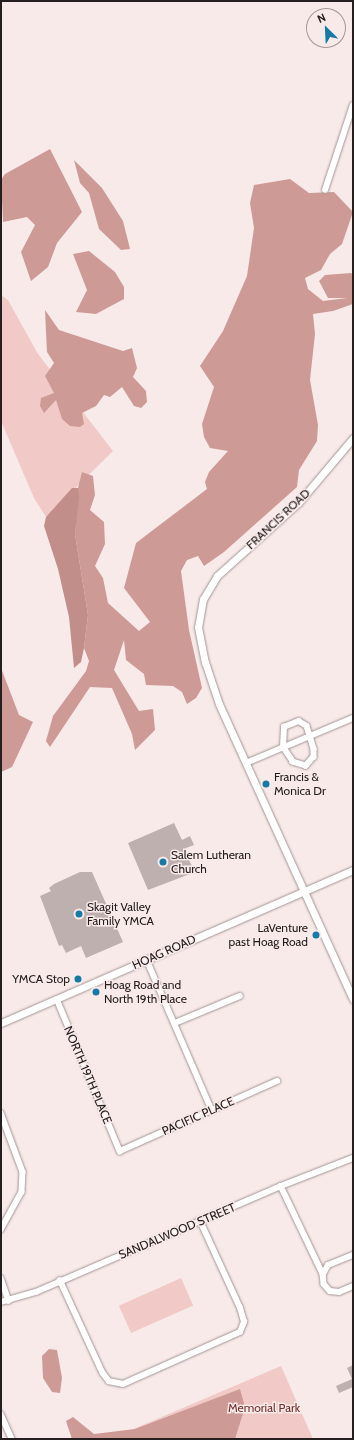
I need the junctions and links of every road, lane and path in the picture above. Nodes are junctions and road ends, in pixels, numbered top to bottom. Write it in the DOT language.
graph roads {
  1 [pos="353,105"];
  2 [pos="325,190"];
  3 [pos="353,438"];
  4 [pos="353,718"];
  5 [pos="310,736"];
  6 [pos="283,747"];
  7 [pos="246,764"];
  8 [pos="353,870"];
  9 [pos="305,891"];
  10 [pos="147,960"];
  11 [pos="240,996"];
  12 [pos="57,999"];
  13 [pos="353,999"];
  14 [pos="1,1023"];
  15 [pos="175,1023"];
  16 [pos="277,1081"];
  17 [pos="212,1110"];
  18 [pos="1,1113"];
  19 [pos="120,1151"];
  20 [pos="353,1158"];
  21 [pos="281,1186"];
  22 [pos="200,1221"];
  23 [pos="1,1230"];
  24 [pos="353,1255"];
  25 [pos="323,1274"];
  26 [pos="1,1278"];
  27 [pos="60,1280"];
  28 [pos="353,1286"];
  29 [pos="9,1301"];
  30 [pos="1,1302"];
  31 [pos="1,1414"];
  32 [pos="12,1439"];
  1 -- 2 [label="street"];
  3 -- 7 [label="street, FRANCIS ROAD"];
  4 -- 5 [label="street"];
  5 -- 6 [label="street"];
  5 -- 6 [label="street"];
  5 -- 6 [label="street"];
  6 -- 7 [label="street"];
  7 -- 9 [label="street"];
  8 -- 9 [label="street, HOAG ROAD"];
  9 -- 10 [label="street, HOAG ROAD"];
  9 -- 13 [label="street"];
  10 -- 12 [label="street, HOAG ROAD"];
  10 -- 15 [label="street"];
  11 -- 15 [label="street"];
  12 -- 14 [label="street, HOAG ROAD"];
  12 -- 19 [label="street, NORTH 19TH PLACE"];
  15 -- 17 [label="street"];
  16 -- 17 [label="street, PACIFIC PLACE"];
  17 -- 19 [label="street, PACIFIC PLACE"];
  18 -- 23 [label="street"];
  20 -- 21 [label="street, SANDALWOOD STREET"];
  21 -- 22 [label="street, SANDALWOOD STREET"];
  21 -- 25 [label="street"];
  22 -- 27 [label="street, SANDALWOOD STREET"];
  22 -- 27 [label="street"];
  24 -- 25 [label="street"];
  25 -- 28 [label="street"];
  26 -- 29 [label="street"];
  27 -- 29 [label="street, SANDALWOOD STREET"];
  29 -- 30 [label="street, SANDALWOOD STREET"];
  31 -- 32 [label="street"];
}
